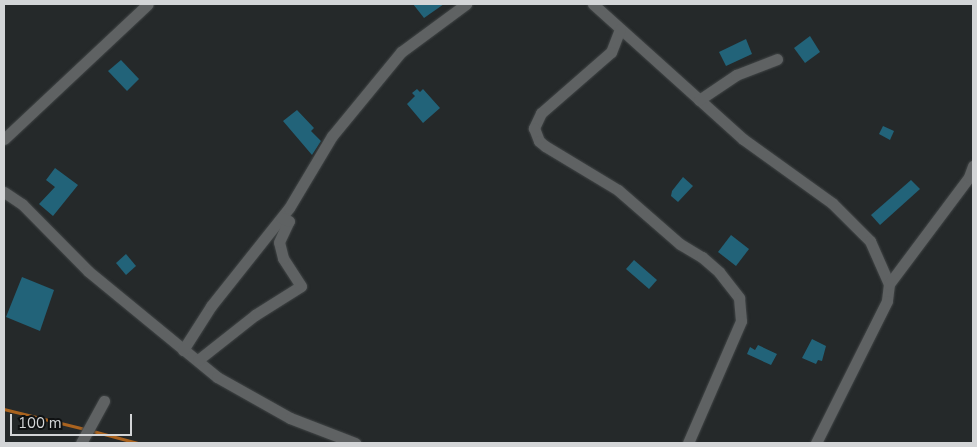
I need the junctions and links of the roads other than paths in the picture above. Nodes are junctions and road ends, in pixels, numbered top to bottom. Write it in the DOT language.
graph roads {
  1 [pos="148,4"];
  2 [pos="466,4"];
  3 [pos="593,4"];
  4 [pos="620,29"];
  5 [pos="777,60"];
  6 [pos="699,100"];
  7 [pos="4,139"];
  8 [pos="973,166"];
  9 [pos="4,192"];
  10 [pos="282,218"];
  11 [pos="890,284"];
  12 [pos="184,350"];
  13 [pos="198,360"];
  14 [pos="104,401"];
  15 [pos="80,443"];
  16 [pos="355,443"];
  17 [pos="688,443"];
  18 [pos="816,443"];
  1 -- 7 [label="street"];
  2 -- 10 [label="street"];
  3 -- 4 [label="street"];
  4 -- 6 [label="street"];
  4 -- 17 [label="street"];
  5 -- 6 [label="street"];
  6 -- 11 [label="street"];
  8 -- 11 [label="street"];
  9 -- 12 [label="street"];
  10 -- 12 [label="street"];
  10 -- 13 [label="street"];
  11 -- 18 [label="street"];
  12 -- 13 [label="street"];
  13 -- 16 [label="street"];
  14 -- 15 [label="street"];
}
